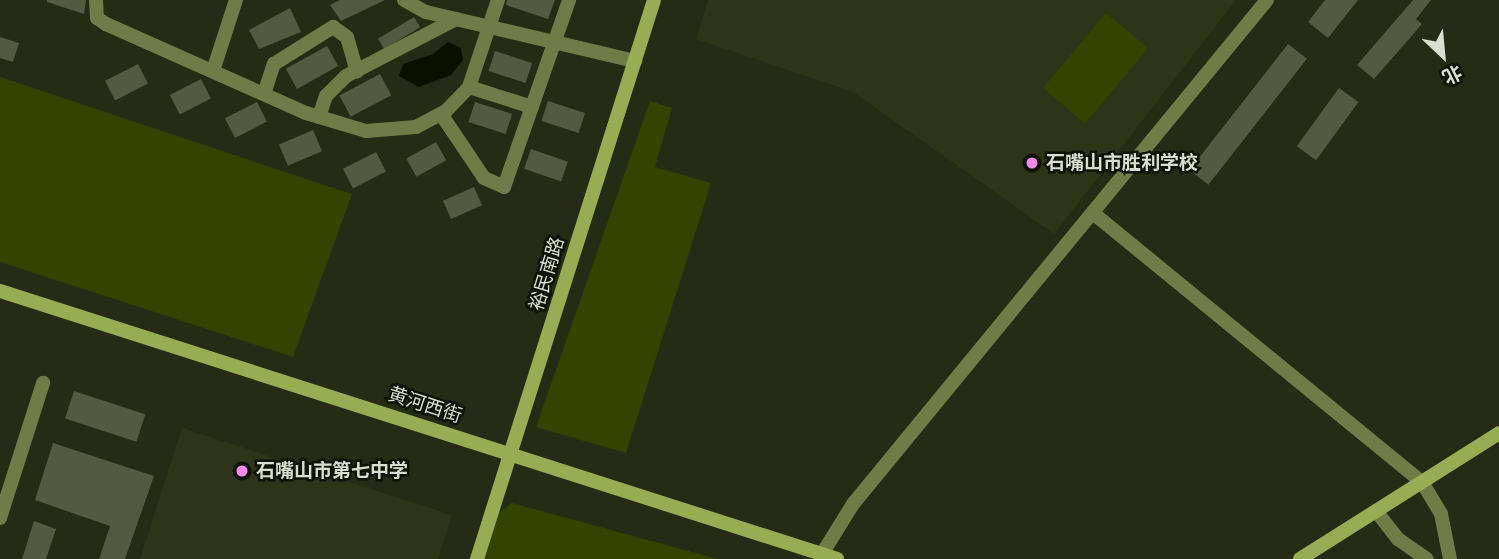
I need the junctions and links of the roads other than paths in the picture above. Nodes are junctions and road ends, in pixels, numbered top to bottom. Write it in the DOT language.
graph roads {
  1 [pos="96,0"];
  2 [pos="236,0"];
  3 [pos="404,0"];
  4 [pos="498,0"];
  5 [pos="569,0"];
  6 [pos="654,0"];
  7 [pos="1267,0"];
  8 [pos="456,19"];
  9 [pos="488,26"];
  10 [pos="556,40"];
  11 [pos="635,61"];
  12 [pos="213,71"];
  13 [pos="357,72"];
  14 [pos="469,87"];
  15 [pos="264,94"];
  16 [pos="532,107"];
  17 [pos="440,114"];
  18 [pos="319,117"];
  19 [pos="1093,213"];
  20 [pos="0,291"];
  21 [pos="43,383"];
  22 [pos="1499,433"];
  23 [pos="511,453"];
  24 [pos="1422,482"];
  25 [pos="1376,511"];
  26 [pos="0,518"];
  27 [pos="822,554"];
  28 [pos="477,559"];
  29 [pos="837,559"];
  30 [pos="1300,559"];
  31 [pos="1427,559"];
  32 [pos="1450,559"];
  1 -- 12 [label="street"];
  2 -- 12 [label="street"];
  3 -- 8 [label="street"];
  4 -- 9 [label="street"];
  5 -- 10 [label="street"];
  6 -- 11 [label="street, 裕民南路"];
  7 -- 19 [label="street"];
  8 -- 9 [label="street"];
  8 -- 13 [label="street"];
  9 -- 10 [label="street"];
  9 -- 14 [label="street"];
  10 -- 11 [label="street"];
  10 -- 16 [label="street"];
  11 -- 23 [label="street, 裕民南路"];
  12 -- 15 [label="street"];
  13 -- 15 [label="street"];
  13 -- 18 [label="street"];
  14 -- 16 [label="street"];
  14 -- 17 [label="street"];
  15 -- 18 [label="street"];
  16 -- 17 [label="street"];
  17 -- 18 [label="street"];
  19 -- 24 [label="street"];
  19 -- 27 [label="street"];
  20 -- 23 [label="street, 黄河西街"];
  21 -- 26 [label="street"];
  22 -- 24 [label="street"];
  23 -- 27 [label="street, 黄河西街"];
  23 -- 28 [label="street, 裕民南路"];
  24 -- 25 [label="street"];
  24 -- 32 [label="street"];
  25 -- 30 [label="street"];
  25 -- 31 [label="street"];
  27 -- 29 [label="street, 黄河西街"];
}
